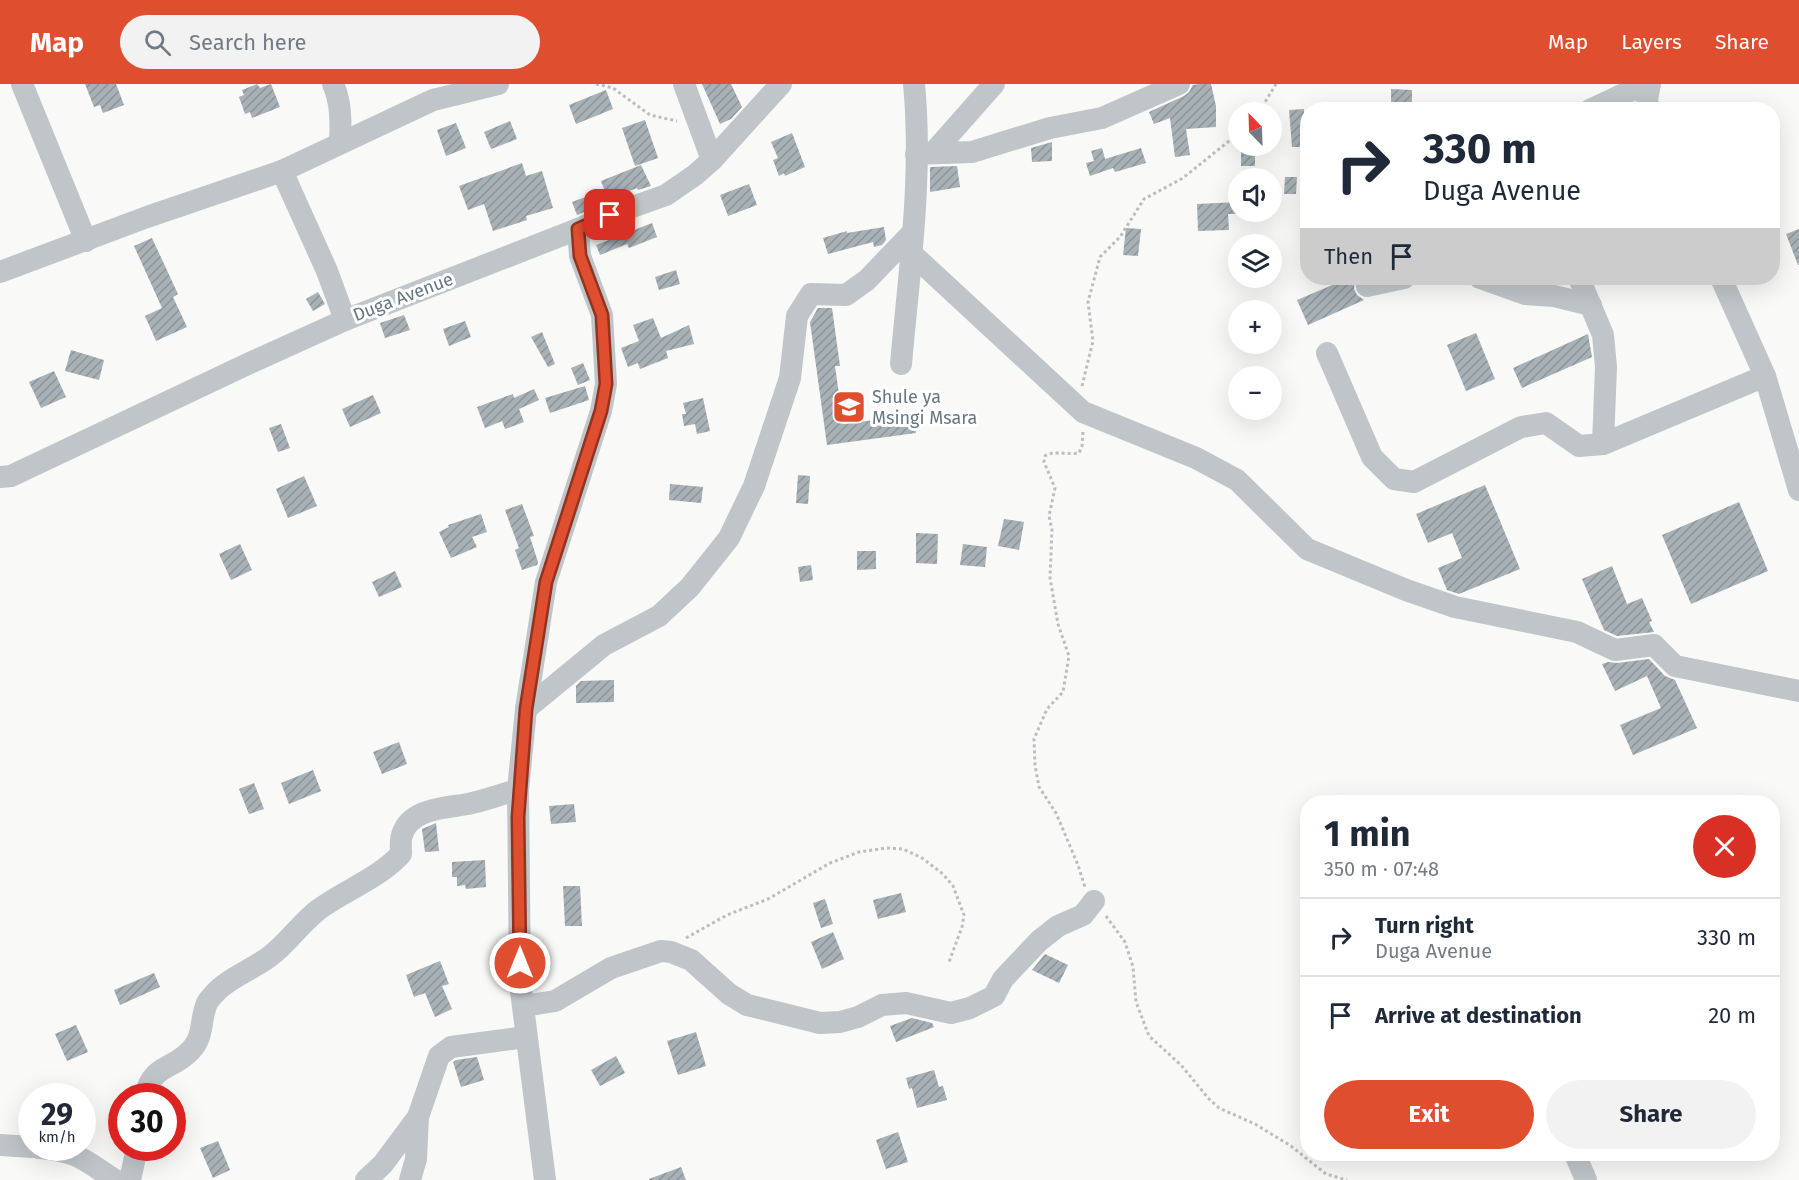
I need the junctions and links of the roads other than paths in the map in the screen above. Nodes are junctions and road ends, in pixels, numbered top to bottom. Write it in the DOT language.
graph roads {
  1 [pos="22,84"];
  2 [pos="333,84"];
  3 [pos="498,84"];
  4 [pos="684,84"];
  5 [pos="781,84"];
  6 [pos="914,84"];
  7 [pos="994,84"];
  8 [pos="1179,84"];
  9 [pos="1645,84"];
  10 [pos="1650,84"];
  11 [pos="1607,102"];
  12 [pos="1648,102"];
  13 [pos="340,141"];
  14 [pos="925,154"];
  15 [pos="712,160"];
  16 [pos="282,171"];
  17 [pos="578,229"];
  18 [pos="86,241"];
  19 [pos="912,242"];
  20 [pos="0,272"];
  21 [pos="1372,285"];
  22 [pos="1500,285"];
  23 [pos="1582,285"];
  24 [pos="1724,285"];
  25 [pos="1367,286"];
  26 [pos="1591,305"];
  27 [pos="345,320"];
  28 [pos="1327,353"];
  29 [pos="901,364"];
  30 [pos="1765,376"];
  31 [pos="1603,444"];
  32 [pos="0,477"];
  33 [pos="1799,490"];
  34 [pos="1799,691"];
  35 [pos="526,709"];
  36 [pos="518,790"];
  37 [pos="1094,901"];
  38 [pos="524,1006"];
  39 [pos="526,1037"];
  40 [pos="148,1083"];
  41 [pos="418,1117"];
  42 [pos="0,1144"];
  43 [pos="18,1146"];
  44 [pos="88,1161"];
  45 [pos="134,1161"];
  46 [pos="1578,1161"];
  47 [pos="115,1180"];
  48 [pos="130,1180"];
  49 [pos="366,1180"];
  50 [pos="410,1180"];
  51 [pos="545,1180"];
  52 [pos="1586,1180"];
  1 -- 18 [label="street"];
  2 -- 13 [label="street"];
  3 -- 13 [label="street"];
  4 -- 15 [label="street"];
  5 -- 15 [label="street, Duga Avenue"];
  6 -- 14 [label="street"];
  7 -- 14 [label="street"];
  8 -- 14 [label="street"];
  9 -- 11 [label="street"];
  10 -- 12 [label="street"];
  13 -- 16 [label="street"];
  14 -- 19 [label="street"];
  15 -- 17 [label="street, Duga Avenue"];
  16 -- 18 [label="street"];
  16 -- 27 [label="street"];
  17 -- 27 [label="street, Duga Avenue"];
  17 -- 35 [label="street"];
  18 -- 20 [label="street"];
  19 -- 29 [label="street"];
  19 -- 34 [label="street"];
  19 -- 35 [label="street"];
  21 -- 25 [label="street"];
  22 -- 26 [label="street"];
  23 -- 26 [label="street"];
  24 -- 30 [label="street"];
  26 -- 31 [label="street"];
  27 -- 32 [label="street, Duga Avenue"];
  28 -- 31 [label="street"];
  30 -- 31 [label="street"];
  30 -- 33 [label="street"];
  35 -- 36 [label="street"];
  36 -- 38 [label="street"];
  36 -- 40 [label="street"];
  37 -- 38 [label="street"];
  38 -- 39 [label="street"];
  39 -- 41 [label="street"];
  39 -- 51 [label="street"];
  41 -- 49 [label="street"];
  41 -- 50 [label="street"];
  42 -- 43 [label="street"];
  44 -- 47 [label="street"];
  45 -- 48 [label="street"];
  46 -- 52 [label="street"];
}
